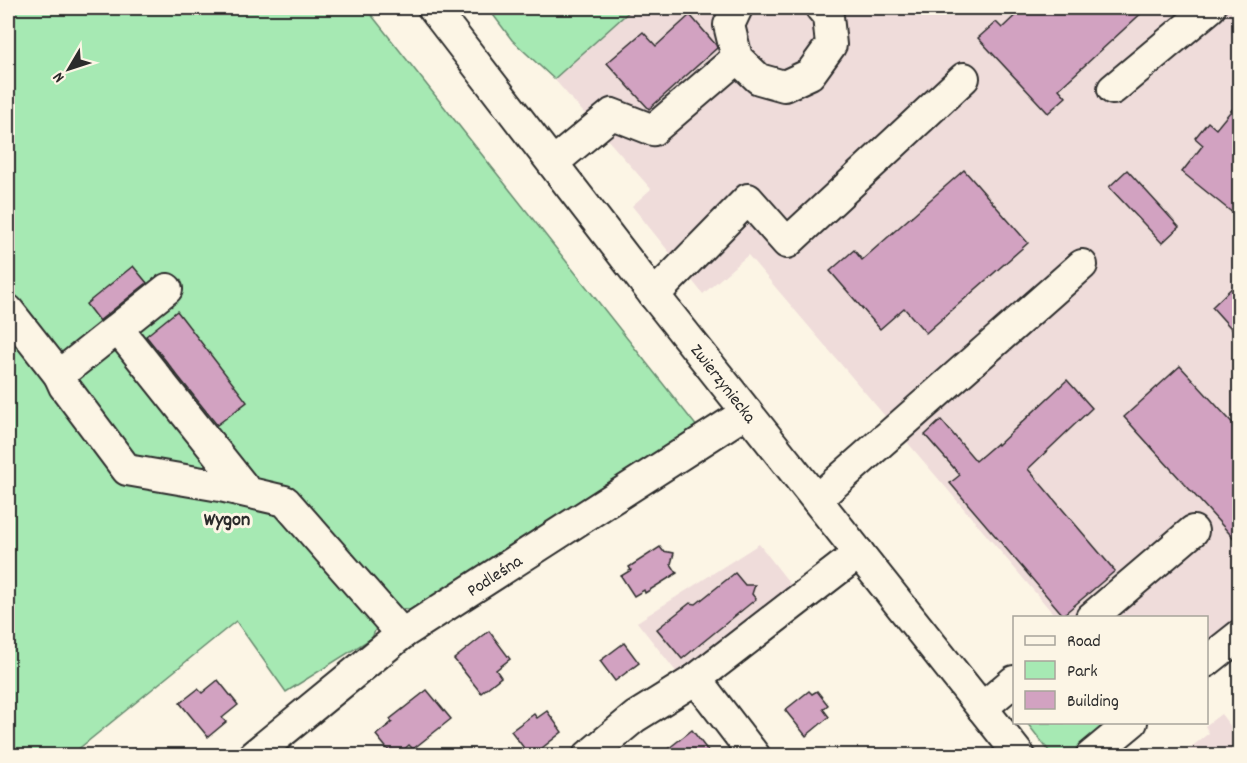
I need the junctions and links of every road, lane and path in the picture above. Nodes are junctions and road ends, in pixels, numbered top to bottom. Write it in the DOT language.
graph roads {
  1 [pos="433,8"];
  2 [pos="736,8"];
  3 [pos="821,8"];
  4 [pos="1210,8"];
  5 [pos="736,58"];
  6 [pos="964,78"];
  7 [pos="1113,89"];
  8 [pos="553,163"];
  9 [pos="1082,265"];
  10 [pos="167,289"];
  11 [pos="654,295"];
  12 [pos="8,310"];
  13 [pos="118,329"];
  14 [pos="59,375"];
  15 [pos="747,412"];
  16 [pos="247,491"];
  17 [pos="817,499"];
  18 [pos="1193,531"];
  19 [pos="859,553"];
  20 [pos="1092,616"];
  21 [pos="402,634"];
  22 [pos="1239,635"];
  23 [pos="1208,660"];
  24 [pos="696,679"];
  25 [pos="1013,682"];
  26 [pos="982,708"];
  27 [pos="1131,724"];
  28 [pos="253,756"];
  29 [pos="588,756"];
  30 [pos="754,756"];
  31 [pos="1020,756"];
  32 [pos="1091,756"];
  1 -- 8 [label="street, Zwierzyniecka"];
  2 -- 5 [label="street"];
  3 -- 5 [label="street"];
  4 -- 7 [label="street"];
  5 -- 8 [label="street"];
  6 -- 11 [label="street"];
  8 -- 11 [label="street, Zwierzyniecka"];
  9 -- 17 [label="street"];
  10 -- 13 [label="street"];
  11 -- 15 [label="street, Zwierzyniecka"];
  12 -- 14 [label="street"];
  13 -- 14 [label="street"];
  13 -- 16 [label="street"];
  14 -- 16 [label="street"];
  15 -- 17 [label="street, Zwierzyniecka"];
  15 -- 21 [label="street, Podleśna"];
  16 -- 21 [label="street"];
  17 -- 19 [label="street, Zwierzyniecka"];
  18 -- 20 [label="street"];
  19 -- 24 [label="street"];
  19 -- 26 [label="street, Zwierzyniecka"];
  21 -- 28 [label="street, Podleśna"];
  22 -- 23 [label="street"];
  24 -- 29 [label="street"];
  24 -- 30 [label="street"];
  25 -- 26 [label="street"];
  26 -- 31 [label="street, Zwierzyniecka"];
  27 -- 32 [label="street"];
}
